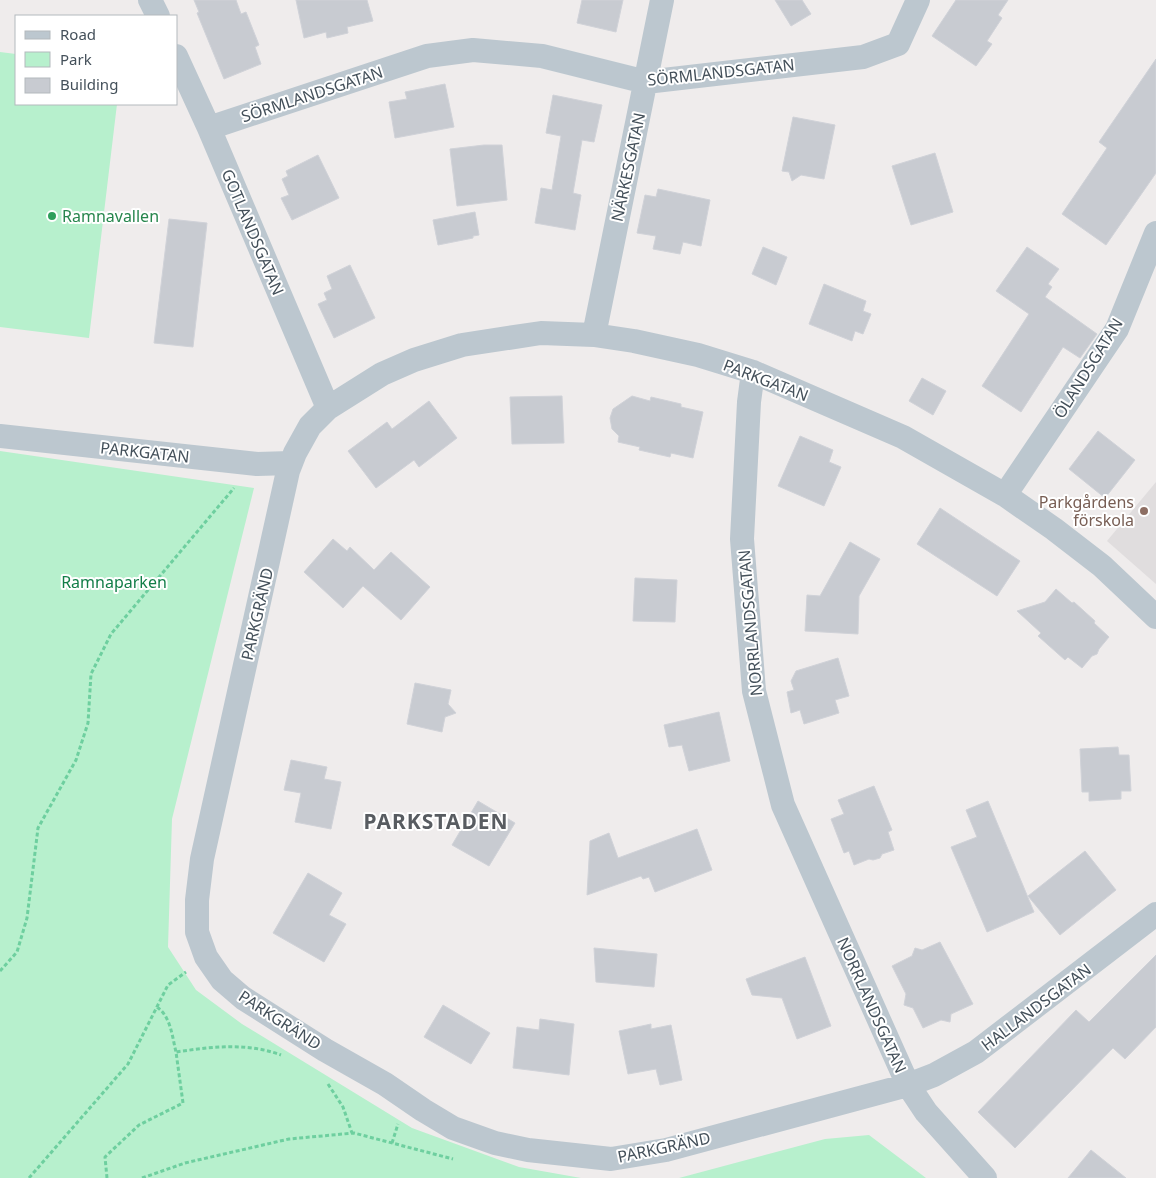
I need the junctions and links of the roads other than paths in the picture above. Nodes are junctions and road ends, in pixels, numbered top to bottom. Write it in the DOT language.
graph roads {
  1 [pos="150,0"];
  2 [pos="662,0"];
  3 [pos="918,0"];
  4 [pos="158,15"];
  5 [pos="178,60"];
  6 [pos="646,82"];
  7 [pos="209,128"];
  8 [pos="1156,232"];
  9 [pos="594,335"];
  10 [pos="753,372"];
  11 [pos="328,408"];
  12 [pos="0,436"];
  13 [pos="291,463"];
  14 [pos="1005,495"];
  15 [pos="1156,617"];
  16 [pos="1156,914"];
  17 [pos="908,1085"];
  18 [pos="985,1178"];
  1 -- 4 [label="street"];
  2 -- 6 [label="street, NÄRKESGATAN"];
  3 -- 6 [label="street, SÖRMLANDSGATAN"];
  5 -- 7 [label="street, GOTLANDSGATAN"];
  6 -- 7 [label="street, SÖRMLANDSGATAN"];
  6 -- 9 [label="street, NÄRKESGATAN"];
  7 -- 11 [label="street, GOTLANDSGATAN"];
  8 -- 14 [label="street, ÖLANDSGATAN"];
  9 -- 10 [label="street, PARKGATAN"];
  9 -- 11 [label="street, PARKGATAN"];
  10 -- 14 [label="street, PARKGATAN"];
  10 -- 17 [label="street, NORRLANDSGATAN"];
  11 -- 13 [label="street, PARKGRÄND"];
  12 -- 13 [label="street, PARKGATAN"];
  13 -- 17 [label="street, PARKGRÄND"];
  14 -- 15 [label="street, PARKGATAN"];
  16 -- 17 [label="street, HALLANDSGATAN"];
  17 -- 18 [label="street, NORRLANDSGATAN"];
}
